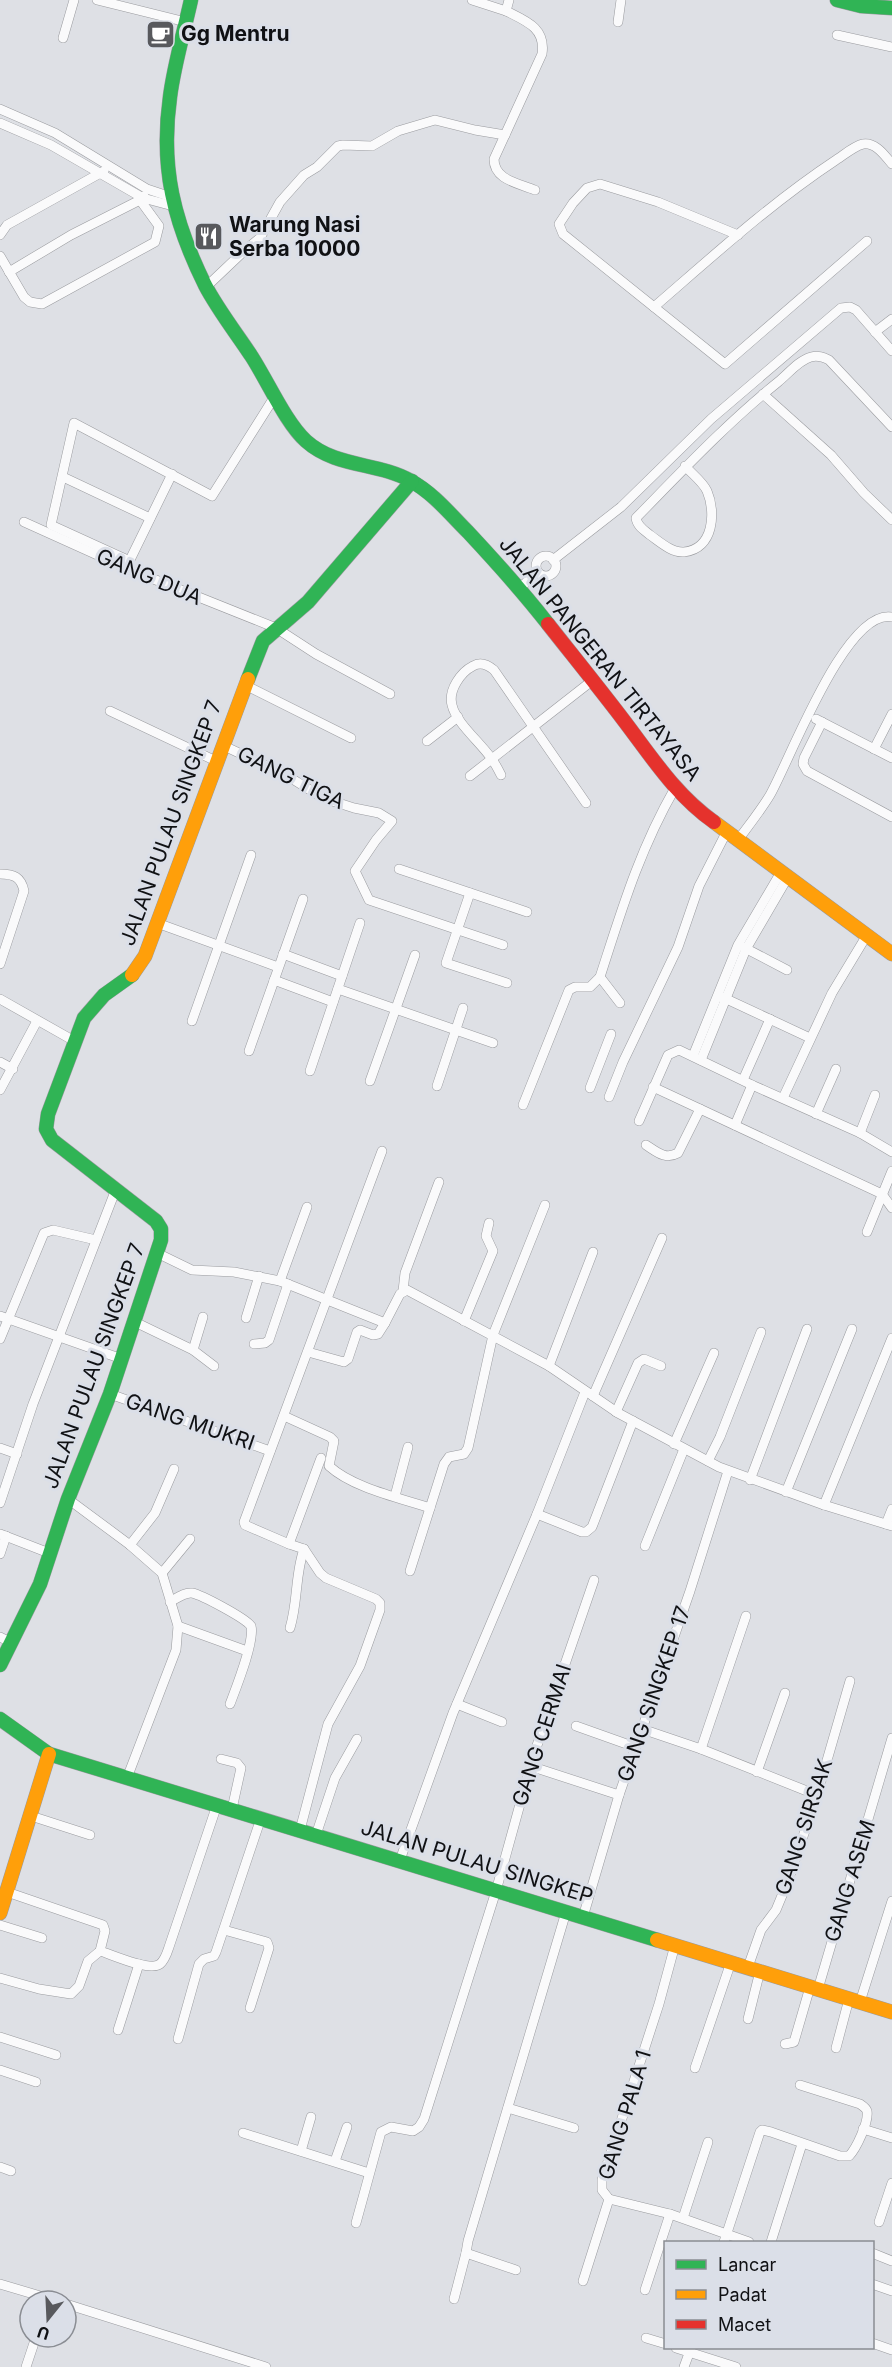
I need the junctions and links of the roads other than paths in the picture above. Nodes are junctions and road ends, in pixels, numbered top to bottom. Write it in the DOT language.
graph roads {
  1 [pos="74,0"];
  2 [pos="97,0"];
  3 [pos="191,0"];
  4 [pos="472,0"];
  5 [pos="509,0"];
  6 [pos="621,0"];
  7 [pos="837,0"];
  8 [pos="892,8"];
  9 [pos="506,11"];
  10 [pos="186,22"];
  11 [pos="618,22"];
  12 [pos="837,35"];
  13 [pos="63,38"];
  14 [pos="892,47"];
  15 [pos="0,109"];
  16 [pos="0,123"];
  17 [pos="49,130"];
  18 [pos="505,135"];
  19 [pos="44,142"];
  20 [pos="892,164"];
  21 [pos="109,166"];
  22 [pos="101,174"];
  23 [pos="535,190"];
  24 [pos="144,196"];
  25 [pos="172,202"];
  26 [pos="0,235"];
  27 [pos="738,235"];
  28 [pos="867,241"];
  29 [pos="0,256"];
  30 [pos="9,273"];
  31 [pos="206,287"];
  32 [pos="654,307"];
  33 [pos="892,319"];
  34 [pos="875,332"];
  35 [pos="892,351"];
  36 [pos="763,394"];
  37 [pos="275,396"];
  38 [pos="892,428"];
  39 [pos="685,466"];
  40 [pos="172,474"];
  41 [pos="63,477"];
  42 [pos="412,482"];
  43 [pos="150,518"];
  44 [pos="892,520"];
  45 [pos="24,522"];
  46 [pos="128,565"];
  47 [pos="520,588"];
  48 [pos="892,616"];
  49 [pos="276,628"];
  50 [pos="593,680"];
  51 [pos="245,685"];
  52 [pos="390,694"];
  53 [pos="110,711"];
  54 [pos="892,714"];
  55 [pos="808,715"];
  56 [pos="458,717"];
  57 [pos="822,722"];
  58 [pos="535,727"];
  59 [pos="351,738"];
  60 [pos="426,741"];
  61 [pos="222,745"];
  62 [pos="874,749"];
  63 [pos="491,758"];
  64 [pos="892,758"];
  65 [pos="216,761"];
  66 [pos="501,775"];
  67 [pos="470,776"];
  68 [pos="675,788"];
  69 [pos="586,803"];
  70 [pos="892,817"];
  71 [pos="733,836"];
  72 [pos="251,855"];
  73 [pos="399,869"];
  74 [pos="0,874"];
  75 [pos="785,875"];
  76 [pos="470,892"];
  77 [pos="303,899"];
  78 [pos="527,912"];
  79 [pos="157,923"];
  80 [pos="360,923"];
  81 [pos="458,929"];
  82 [pos="867,935"];
  83 [pos="3,939"];
  84 [pos="504,945"];
  85 [pos="219,946"];
  86 [pos="742,947"];
  87 [pos="283,954"];
  88 [pos="892,954"];
  89 [pos="415,955"];
  90 [pos="0,964"];
  91 [pos="278,967"];
  92 [pos="787,970"];
  93 [pos="342,976"];
  94 [pos="600,976"];
  95 [pos="274,980"];
  96 [pos="507,983"];
  97 [pos="338,989"];
  98 [pos="722,997"];
  99 [pos="0,999"];
  100 [pos="333,1002"];
  101 [pos="620,1003"];
  102 [pos="463,1008"];
  103 [pos="397,1010"];
  104 [pos="770,1019"];
  105 [pos="37,1021"];
  106 [pos="192,1021"];
  107 [pos="456,1030"];
  108 [pos="611,1034"];
  109 [pos="810,1038"];
  110 [pos="76,1042"];
  111 [pos="493,1043"];
  112 [pos="249,1051"];
  113 [pos="604,1054"];
  114 [pos="697,1058"];
  115 [pos="0,1062"];
  116 [pos="623,1062"];
  117 [pos="13,1069"];
  118 [pos="836,1070"];
  119 [pos="310,1071"];
  120 [pos="742,1080"];
  121 [pos="370,1081"];
  122 [pos="752,1085"];
  123 [pos="437,1086"];
  124 [pos="654,1087"];
  125 [pos="590,1088"];
  126 [pos="0,1090"];
  127 [pos="875,1095"];
  128 [pos="609,1097"];
  129 [pos="783,1098"];
  130 [pos="523,1105"];
  131 [pos="700,1110"];
  132 [pos="816,1114"];
  133 [pos="639,1121"];
  134 [pos="735,1125"];
  135 [pos="860,1133"];
  136 [pos="646,1145"];
  137 [pos="382,1151"];
  138 [pos="892,1152"];
  139 [pos="892,1171"];
  140 [pos="439,1182"];
  141 [pos="116,1189"];
  142 [pos="882,1194"];
  143 [pos="545,1205"];
  144 [pos="307,1207"];
  145 [pos="892,1208"];
  146 [pos="489,1223"];
  147 [pos="867,1232"];
  148 [pos="662,1238"];
  149 [pos="96,1240"];
  150 [pos="593,1252"];
  151 [pos="158,1253"];
  152 [pos="259,1276"];
  153 [pos="284,1283"];
  154 [pos="403,1291"];
  155 [pos="325,1300"];
  156 [pos="4,1317"];
  157 [pos="203,1317"];
  158 [pos="246,1318"];
  159 [pos="464,1321"];
  160 [pos="135,1322"];
  161 [pos="385,1323"];
  162 [pos="807,1329"];
  163 [pos="852,1329"];
  164 [pos="761,1332"];
  165 [pos="493,1335"];
  166 [pos="58,1337"];
  167 [pos="892,1338"];
  168 [pos="0,1340"];
  169 [pos="254,1344"];
  170 [pos="193,1350"];
  171 [pos="308,1352"];
  172 [pos="714,1353"];
  173 [pos="122,1359"];
  174 [pos="214,1366"];
  175 [pos="549,1366"];
  176 [pos="661,1366"];
  177 [pos="110,1394"];
  178 [pos="589,1394"];
  179 [pos="616,1412"];
  180 [pos="284,1416"];
  181 [pos="633,1421"];
  182 [pos="674,1444"];
  183 [pos="408,1447"];
  184 [pos="0,1448"];
  185 [pos="684,1449"];
  186 [pos="270,1450"];
  187 [pos="17,1454"];
  188 [pos="321,1458"];
  189 [pos="708,1461"];
  190 [pos="174,1469"];
  191 [pos="728,1471"];
  192 [pos="750,1480"];
  193 [pos="786,1492"];
  194 [pos="395,1496"];
  195 [pos="68,1499"];
  196 [pos="0,1503"];
  197 [pos="824,1505"];
  198 [pos="430,1508"];
  199 [pos="892,1509"];
  200 [pos="537,1514"];
  201 [pos="889,1525"];
  202 [pos="3,1535"];
  203 [pos="190,1539"];
  204 [pos="289,1544"];
  205 [pos="130,1545"];
  206 [pos="645,1546"];
  207 [pos="304,1549"];
  208 [pos="49,1553"];
  209 [pos="0,1554"];
  210 [pos="410,1571"];
  211 [pos="162,1573"];
  212 [pos="594,1580"];
  213 [pos="170,1602"];
  214 [pos="746,1616"];
  215 [pos="178,1626"];
  216 [pos="290,1628"];
  217 [pos="6,1640"];
  218 [pos="247,1651"];
  219 [pos="0,1665"];
  220 [pos="850,1681"];
  221 [pos="786,1693"];
  222 [pos="230,1704"];
  223 [pos="457,1704"];
  224 [pos="0,1719"];
  225 [pos="502,1722"];
  226 [pos="576,1726"];
  227 [pos="642,1729"];
  228 [pos="357,1738"];
  229 [pos="892,1738"];
  230 [pos="635,1747"];
  231 [pos="701,1749"];
  232 [pos="49,1754"];
  233 [pos="221,1759"];
  234 [pos="530,1766"];
  235 [pos="757,1773"];
  236 [pos="126,1778"];
  237 [pos="619,1795"];
  238 [pos="817,1795"];
  239 [pos="217,1805"];
  240 [pos="232,1809"];
  241 [pos="32,1816"];
  242 [pos="261,1818"];
  243 [pos="300,1830"];
  244 [pos="90,1835"];
  245 [pos="316,1835"];
  246 [pos="400,1860"];
  247 [pos="496,1891"];
  248 [pos="7,1892"];
  249 [pos="892,1901"];
  250 [pos="566,1912"];
  251 [pos="0,1913"];
  252 [pos="582,1917"];
  253 [pos="0,1924"];
  254 [pos="224,1930"];
  255 [pos="42,1938"];
  256 [pos="675,1945"];
  257 [pos="100,1951"];
  258 [pos="731,1962"];
  259 [pos="139,1964"];
  260 [pos="754,1969"];
  261 [pos="0,1978"];
  262 [pos="814,1988"];
  263 [pos="855,2001"];
  264 [pos="250,2008"];
  265 [pos="892,2012"];
  266 [pos="748,2019"];
  267 [pos="118,2030"];
  268 [pos="0,2037"];
  269 [pos="178,2039"];
  270 [pos="785,2044"];
  271 [pos="836,2049"];
  272 [pos="56,2055"];
  273 [pos="695,2068"];
  274 [pos="0,2070"];
  275 [pos="36,2082"];
  276 [pos="800,2085"];
  277 [pos="508,2108"];
  278 [pos="310,2117"];
  279 [pos="347,2127"];
  280 [pos="574,2128"];
  281 [pos="863,2129"];
  282 [pos="243,2133"];
  283 [pos="892,2138"];
  284 [pos="708,2142"];
  285 [pos="802,2144"];
  286 [pos="301,2151"];
  287 [pos="335,2161"];
  288 [pos="0,2167"];
  289 [pos="11,2171"];
  290 [pos="369,2173"];
  291 [pos="892,2183"];
  292 [pos="609,2199"];
  293 [pos="669,2214"];
  294 [pos="682,2218"];
  295 [pos="879,2222"];
  296 [pos="356,2223"];
  297 [pos="726,2239"];
  298 [pos="741,2241"];
  299 [pos="771,2241"];
  300 [pos="466,2253"];
  301 [pos="874,2253"];
  302 [pos="892,2261"];
  303 [pos="516,2270"];
  304 [pos="583,2281"];
  305 [pos="0,2284"];
  306 [pos="874,2284"];
  307 [pos="18,2290"];
  308 [pos="645,2290"];
  309 [pos="892,2291"];
  310 [pos="454,2300"];
  311 [pos="78,2308"];
  312 [pos="645,2338"];
  313 [pos="664,2343"];
  314 [pos="874,2343"];
  315 [pos="32,2349"];
  316 [pos="690,2350"];
  317 [pos="892,2350"];
  318 [pos="26,2367"];
  319 [pos="266,2367"];
  320 [pos="684,2367"];
  321 [pos="736,2367"];
  1 -- 13 [label="street"];
  2 -- 10 [label="street"];
  3 -- 10 [label="street, JALAN PANGERAN TIRTAYASA"];
  4 -- 9 [label="street"];
  5 -- 9 [label="street"];
  6 -- 11 [label="street"];
  7 -- 8 [label="street"];
  9 -- 18 [label="street"];
  10 -- 25 [label="street, JALAN PANGERAN TIRTAYASA"];
  12 -- 14 [label="street"];
  15 -- 17 [label="street"];
  16 -- 19 [label="street"];
  17 -- 19 [label="street"];
  17 -- 21 [label="street"];
  18 -- 23 [label="street"];
  18 -- 31 [label="street"];
  19 -- 22 [label="street"];
  20 -- 27 [label="street"];
  21 -- 22 [label="street"];
  21 -- 24 [label="street"];
  22 -- 24 [label="street"];
  22 -- 26 [label="street"];
  24 -- 25 [label="street"];
  24 -- 30 [label="street"];
  24 -- 30 [label="street"];
  25 -- 31 [label="street, JALAN PANGERAN TIRTAYASA"];
  27 -- 32 [label="street"];
  27 -- 32 [label="street"];
  28 -- 32 [label="street"];
  29 -- 30 [label="street"];
  31 -- 37 [label="street, JALAN PANGERAN TIRTAYASA"];
  33 -- 34 [label="street"];
  34 -- 35 [label="street"];
  34 -- 47 [label="street"];
  36 -- 38 [label="street"];
  36 -- 39 [label="street"];
  36 -- 44 [label="street"];
  37 -- 40 [label="street"];
  37 -- 42 [label="street, JALAN PANGERAN TIRTAYASA"];
  39 -- 39 [label="street"];
  40 -- 41 [label="street"];
  40 -- 43 [label="street"];
  41 -- 43 [label="street"];
  41 -- 46 [label="street"];
  42 -- 47 [label="street, JALAN PANGERAN TIRTAYASA"];
  42 -- 49 [label="street, JALAN PULAU SINGKEP 7"];
  43 -- 46 [label="street"];
  45 -- 46 [label="street, GANG DUA"];
  46 -- 49 [label="street, GANG DUA"];
  47 -- 50 [label="street, JALAN PANGERAN TIRTAYASA"];
  48 -- 55 [label="street"];
  49 -- 51 [label="street, JALAN PULAU SINGKEP 7"];
  49 -- 52 [label="street, GANG DUA"];
  50 -- 58 [label="street"];
  50 -- 68 [label="street, JALAN PANGERAN TIRTAYASA"];
  51 -- 59 [label="street"];
  51 -- 61 [label="street, JALAN PULAU SINGKEP 7"];
  53 -- 65 [label="street"];
  54 -- 62 [label="street"];
  55 -- 57 [label="street"];
  55 -- 71 [label="street"];
  56 -- 58 [label="street"];
  56 -- 60 [label="street"];
  56 -- 63 [label="street"];
  57 -- 62 [label="street"];
  57 -- 70 [label="street"];
  58 -- 63 [label="street"];
  58 -- 69 [label="street"];
  61 -- 65 [label="street, JALAN PULAU SINGKEP 7"];
  61 -- 81 [label="street, GANG TIGA"];
  62 -- 64 [label="street"];
  63 -- 66 [label="street"];
  63 -- 67 [label="street"];
  65 -- 79 [label="street, JALAN PULAU SINGKEP 7"];
  68 -- 71 [label="street, JALAN PANGERAN TIRTAYASA"];
  68 -- 94 [label="street"];
  71 -- 75 [label="street, JALAN PANGERAN TIRTAYASA"];
  71 -- 116 [label="street"];
  72 -- 85 [label="street"];
  73 -- 76 [label="street"];
  74 -- 83 [label="street"];
  75 -- 82 [label="street, JALAN PANGERAN TIRTAYASA"];
  75 -- 86 [label="street"];
  76 -- 78 [label="street"];
  76 -- 81 [label="street"];
  77 -- 87 [label="street"];
  79 -- 85 [label="street"];
  79 -- 110 [label="street, JALAN PULAU SINGKEP 7"];
  80 -- 93 [label="street"];
  81 -- 84 [label="street"];
  81 -- 96 [label="street"];
  82 -- 88 [label="street, JALAN PANGERAN TIRTAYASA"];
  82 -- 109 [label="street"];
  83 -- 90 [label="street"];
  85 -- 91 [label="street"];
  85 -- 106 [label="street"];
  86 -- 92 [label="street"];
  86 -- 98 [label="street"];
  87 -- 91 [label="street"];
  87 -- 93 [label="street"];
  89 -- 103 [label="street"];
  91 -- 95 [label="street"];
  93 -- 97 [label="street"];
  94 -- 101 [label="street"];
  94 -- 130 [label="street"];
  95 -- 100 [label="street"];
  95 -- 112 [label="street"];
  97 -- 100 [label="street"];
  97 -- 103 [label="street"];
  98 -- 104 [label="street"];
  98 -- 114 [label="street"];
  99 -- 105 [label="street"];
  100 -- 119 [label="street"];
  102 -- 107 [label="street"];
  103 -- 107 [label="street"];
  103 -- 121 [label="street"];
  104 -- 109 [label="street"];
  104 -- 120 [label="street"];
  105 -- 110 [label="street"];
  105 -- 117 [label="street"];
  107 -- 111 [label="street"];
  107 -- 123 [label="street"];
  108 -- 113 [label="street"];
  109 -- 129 [label="street"];
  110 -- 141 [label="street, JALAN PULAU SINGKEP 7"];
  113 -- 116 [label="street"];
  113 -- 125 [label="street"];
  114 -- 120 [label="street"];
  114 -- 124 [label="street"];
  115 -- 117 [label="street"];
  116 -- 128 [label="street"];
  117 -- 126 [label="street"];
  118 -- 132 [label="street"];
  120 -- 122 [label="street"];
  122 -- 129 [label="street"];
  122 -- 134 [label="street"];
  124 -- 131 [label="street"];
  124 -- 133 [label="street"];
  127 -- 135 [label="street"];
  129 -- 132 [label="street"];
  131 -- 134 [label="street"];
  131 -- 136 [label="street"];
  132 -- 135 [label="street"];
  134 -- 142 [label="street"];
  135 -- 138 [label="street"];
  137 -- 155 [label="street"];
  139 -- 142 [label="street"];
  140 -- 154 [label="street"];
  141 -- 149 [label="street"];
  141 -- 151 [label="street, JALAN PULAU SINGKEP 7"];
  142 -- 145 [label="street"];
  142 -- 147 [label="street"];
  143 -- 165 [label="street"];
  144 -- 153 [label="street"];
  146 -- 159 [label="street"];
  148 -- 178 [label="street"];
  149 -- 156 [label="street"];
  149 -- 166 [label="street"];
  150 -- 175 [label="street"];
  151 -- 152 [label="street"];
  151 -- 160 [label="street, JALAN PULAU SINGKEP 7"];
  152 -- 153 [label="street"];
  152 -- 158 [label="street"];
  153 -- 155 [label="street"];
  153 -- 169 [label="street"];
  154 -- 159 [label="street"];
  154 -- 161 [label="street"];
  155 -- 161 [label="street"];
  155 -- 171 [label="street"];
  156 -- 166 [label="street"];
  156 -- 168 [label="street"];
  157 -- 170 [label="street"];
  159 -- 165 [label="street"];
  160 -- 170 [label="street"];
  160 -- 173 [label="street, JALAN PULAU SINGKEP 7"];
  161 -- 171 [label="street"];
  162 -- 192 [label="street"];
  163 -- 193 [label="street"];
  164 -- 189 [label="street"];
  165 -- 175 [label="street"];
  165 -- 198 [label="street"];
  166 -- 173 [label="street"];
  166 -- 187 [label="street"];
  167 -- 197 [label="street"];
  170 -- 174 [label="street"];
  171 -- 180 [label="street"];
  172 -- 182 [label="street"];
  173 -- 177 [label="street, JALAN PULAU SINGKEP 7"];
  175 -- 178 [label="street"];
  176 -- 179 [label="street"];
  177 -- 186 [label="street, GANG MUKRI"];
  177 -- 195 [label="street, JALAN PULAU SINGKEP 7"];
  178 -- 179 [label="street"];
  178 -- 200 [label="street"];
  179 -- 181 [label="street"];
  180 -- 186 [label="street"];
  180 -- 194 [label="street"];
  181 -- 182 [label="street"];
  181 -- 200 [label="street"];
  182 -- 185 [label="street"];
  183 -- 194 [label="street"];
  184 -- 187 [label="street"];
  185 -- 189 [label="street"];
  185 -- 206 [label="street"];
  186 -- 204 [label="street"];
  187 -- 196 [label="street"];
  188 -- 204 [label="street"];
  189 -- 191 [label="street"];
  190 -- 205 [label="street"];
  191 -- 192 [label="street"];
  191 -- 227 [label="street, GANG SINGKEP 17"];
  192 -- 193 [label="street"];
  193 -- 197 [label="street"];
  194 -- 198 [label="street"];
  195 -- 205 [label="street"];
  195 -- 208 [label="street, JALAN PULAU SINGKEP 7"];
  197 -- 201 [label="street"];
  198 -- 210 [label="street"];
  199 -- 201 [label="street"];
  200 -- 223 [label="street"];
  202 -- 208 [label="street"];
  202 -- 209 [label="street"];
  203 -- 211 [label="street"];
  204 -- 207 [label="street"];
  205 -- 211 [label="street"];
  207 -- 216 [label="street"];
  207 -- 243 [label="street"];
  208 -- 217 [label="street, JALAN PULAU SINGKEP 7"];
  211 -- 213 [label="street"];
  212 -- 234 [label="street, GANG CERMAI"];
  213 -- 215 [label="street"];
  213 -- 218 [label="street"];
  214 -- 231 [label="street"];
  215 -- 218 [label="street"];
  215 -- 236 [label="street"];
  217 -- 219 [label="street, JALAN PULAU SINGKEP 7"];
  218 -- 222 [label="street"];
  220 -- 238 [label="street, GANG SIRSAK"];
  221 -- 235 [label="street"];
  223 -- 225 [label="street"];
  223 -- 246 [label="street"];
  224 -- 232 [label="street, JALAN PULAU SINGKEP"];
  226 -- 230 [label="street"];
  227 -- 230 [label="street, GANG SINGKEP 17"];
  227 -- 231 [label="street"];
  228 -- 245 [label="street"];
  229 -- 262 [label="street, GANG ASEM"];
  230 -- 237 [label="street, GANG SINGKEP 17"];
  231 -- 235 [label="street"];
  232 -- 236 [label="street, JALAN PULAU SINGKEP"];
  232 -- 241 [label="street"];
  233 -- 240 [label="street"];
  234 -- 237 [label="street"];
  234 -- 247 [label="street, GANG CERMAI"];
  235 -- 238 [label="street"];
  236 -- 239 [label="street, JALAN PULAU SINGKEP"];
  237 -- 252 [label="street, GANG SINGKEP 17"];
  238 -- 260 [label="street, GANG SIRSAK"];
  239 -- 240 [label="street, JALAN PULAU SINGKEP"];
  239 -- 259 [label="street"];
  240 -- 242 [label="street, JALAN PULAU SINGKEP"];
  241 -- 244 [label="street"];
  241 -- 248 [label="street"];
  242 -- 243 [label="street, JALAN PULAU SINGKEP"];
  242 -- 254 [label="street"];
  243 -- 245 [label="street, JALAN PULAU SINGKEP"];
  245 -- 246 [label="street, JALAN PULAU SINGKEP"];
  246 -- 247 [label="street, JALAN PULAU SINGKEP"];
  247 -- 250 [label="street, JALAN PULAU SINGKEP"];
  247 -- 290 [label="street, GANG CERMAI"];
  248 -- 251 [label="street"];
  248 -- 257 [label="street"];
  249 -- 263 [label="street"];
  250 -- 252 [label="street, JALAN PULAU SINGKEP"];
  250 -- 277 [label="street"];
  252 -- 256 [label="street, JALAN PULAU SINGKEP"];
  253 -- 255 [label="street"];
  254 -- 264 [label="street"];
  254 -- 269 [label="street"];
  256 -- 258 [label="street, JALAN PULAU SINGKEP"];
  256 -- 292 [label="street, GANG PALA 1"];
  257 -- 259 [label="street"];
  257 -- 261 [label="street"];
  258 -- 260 [label="street, JALAN PULAU SINGKEP"];
  258 -- 273 [label="street"];
  259 -- 267 [label="street"];
  260 -- 262 [label="street, JALAN PULAU SINGKEP"];
  260 -- 266 [label="street, GANG SIRSAK"];
  262 -- 263 [label="street, JALAN PULAU SINGKEP"];
  262 -- 270 [label="street, GANG ASEM"];
  263 -- 265 [label="street, JALAN PULAU SINGKEP"];
  263 -- 271 [label="street"];
  268 -- 272 [label="street"];
  274 -- 275 [label="street"];
  276 -- 281 [label="street"];
  277 -- 280 [label="street"];
  277 -- 300 [label="street"];
  278 -- 286 [label="street"];
  279 -- 287 [label="street"];
  281 -- 283 [label="street"];
  281 -- 285 [label="street"];
  282 -- 286 [label="street"];
  284 -- 294 [label="street"];
  285 -- 297 [label="street"];
  285 -- 299 [label="street"];
  286 -- 287 [label="street"];
  287 -- 290 [label="street"];
  288 -- 289 [label="street"];
  290 -- 296 [label="street"];
  291 -- 295 [label="street"];
  292 -- 293 [label="street"];
  292 -- 304 [label="street, GANG PALA 1"];
  293 -- 294 [label="street"];
  293 -- 308 [label="street"];
  294 -- 297 [label="street"];
  297 -- 298 [label="street"];
  300 -- 303 [label="street"];
  300 -- 310 [label="street"];
  301 -- 302 [label="street"];
  305 -- 307 [label="street"];
  306 -- 309 [label="street"];
  311 -- 319 [label="street"];
  312 -- 313 [label="street"];
  314 -- 317 [label="street"];
  315 -- 318 [label="street"];
  316 -- 320 [label="street"];
  316 -- 321 [label="street"];
}
